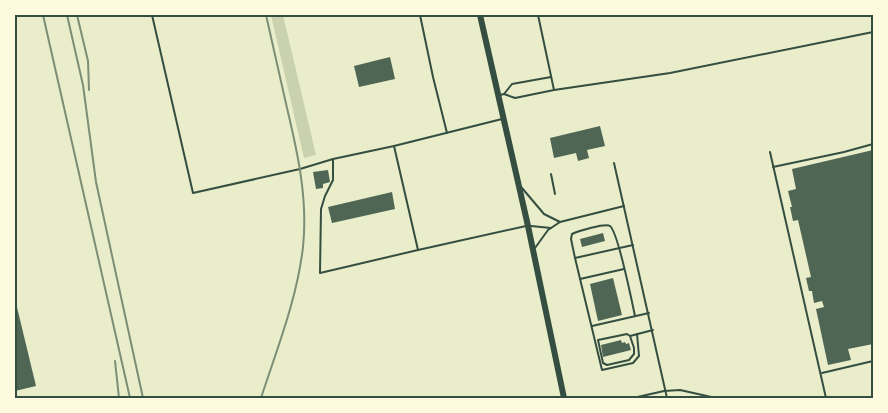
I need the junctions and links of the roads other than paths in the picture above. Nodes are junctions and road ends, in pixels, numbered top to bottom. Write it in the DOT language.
graph roads {
  1 [pos="152,15"];
  2 [pos="420,15"];
  3 [pos="480,15"];
  4 [pos="538,15"];
  5 [pos="873,32"];
  6 [pos="551,76"];
  7 [pos="554,90"];
  8 [pos="502,95"];
  9 [pos="504,119"];
  10 [pos="447,133"];
  11 [pos="873,144"];
  12 [pos="394,146"];
  13 [pos="770,152"];
  14 [pos="333,159"];
  15 [pos="614,163"];
  16 [pos="773,167"];
  17 [pos="551,174"];
  18 [pos="519,184"];
  19 [pos="555,194"];
  20 [pos="624,206"];
  21 [pos="560,222"];
  22 [pos="528,226"];
  23 [pos="551,228"];
  24 [pos="633,246"];
  25 [pos="619,249"];
  26 [pos="418,250"];
  27 [pos="533,250"];
  28 [pos="575,258"];
  29 [pos="624,269"];
  30 [pos="580,279"];
  31 [pos="649,312"];
  32 [pos="635,316"];
  33 [pos="591,326"];
  34 [pos="653,330"];
  35 [pos="637,334"];
  36 [pos="630,336"];
  37 [pos="873,361"];
  38 [pos="821,373"];
  39 [pos="666,391"];
  40 [pos="564,398"];
  41 [pos="633,398"];
  42 [pos="667,398"];
  43 [pos="716,398"];
  44 [pos="826,398"];
  1 -- 14 [label="lane"];
  2 -- 10 [label="lane"];
  3 -- 8 [label="main road"];
  4 -- 6 [label="lane"];
  5 -- 7 [label="lane"];
  6 -- 7 [label="lane"];
  6 -- 8 [label="lane"];
  7 -- 8 [label="lane"];
  8 -- 9 [label="main road"];
  9 -- 10 [label="lane"];
  9 -- 18 [label="main road"];
  10 -- 12 [label="lane"];
  11 -- 16 [label="lane"];
  12 -- 14 [label="lane"];
  12 -- 26 [label="lane"];
  13 -- 16 [label="lane"];
  14 -- 26 [label="lane"];
  15 -- 20 [label="lane"];
  16 -- 38 [label="lane"];
  17 -- 19 [label="lane"];
  18 -- 21 [label="lane"];
  18 -- 22 [label="main road"];
  20 -- 21 [label="lane"];
  20 -- 24 [label="lane"];
  21 -- 23 [label="lane"];
  22 -- 23 [label="lane"];
  22 -- 26 [label="lane"];
  22 -- 27 [label="main road"];
  23 -- 27 [label="lane"];
  24 -- 25 [label="lane"];
  24 -- 31 [label="lane"];
  25 -- 28 [label="lane"];
  25 -- 28 [label="lane"];
  25 -- 29 [label="lane"];
  27 -- 40 [label="main road"];
  28 -- 30 [label="lane"];
  29 -- 30 [label="lane"];
  29 -- 32 [label="lane"];
  30 -- 33 [label="lane"];
  31 -- 32 [label="lane"];
  31 -- 34 [label="lane"];
  32 -- 33 [label="lane"];
  33 -- 35 [label="lane"];
  34 -- 35 [label="lane"];
  34 -- 39 [label="lane"];
  35 -- 36 [label="lane"];
  36 -- 36 [label="lane"];
  37 -- 38 [label="lane"];
  38 -- 44 [label="lane"];
  39 -- 41 [label="lane"];
  39 -- 42 [label="lane"];
  39 -- 43 [label="lane"];
}
